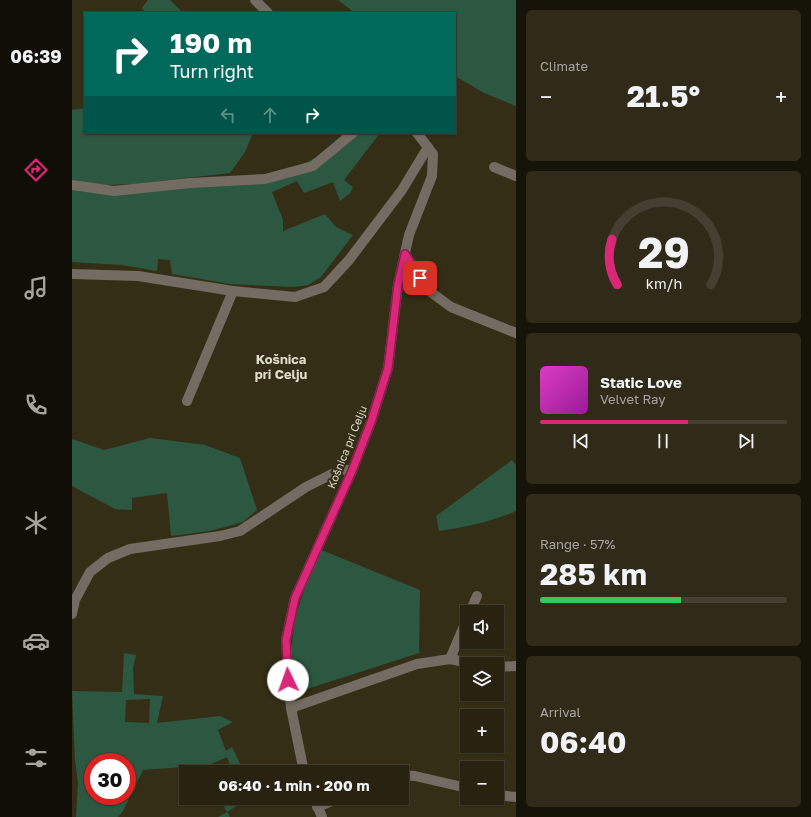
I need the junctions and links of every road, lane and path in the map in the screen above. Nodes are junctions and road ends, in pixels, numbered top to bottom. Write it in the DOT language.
graph roads {
  1 [pos="255,0"];
  2 [pos="267,12"];
  3 [pos="352,134"];
  4 [pos="418,134"];
  5 [pos="428,147"];
  6 [pos="494,167"];
  7 [pos="516,176"];
  8 [pos="72,185"];
  9 [pos="405,254"];
  10 [pos="72,274"];
  11 [pos="232,291"];
  12 [pos="516,333"];
  13 [pos="187,401"];
  14 [pos="352,471"];
  15 [pos="477,596"];
  16 [pos="473,605"];
  17 [pos="72,614"];
  18 [pos="460,635"];
  19 [pos="450,659"];
  20 [pos="460,661"];
  21 [pos="516,666"];
  22 [pos="504,667"];
  23 [pos="291,708"];
  24 [pos="303,765"];
  25 [pos="409,776"];
  26 [pos="460,786"];
  27 [pos="504,796"];
  28 [pos="516,797"];
  29 [pos="316,805"];
  30 [pos="322,817"];
  1 -- 2 [label="street"];
  3 -- 8 [label="street"];
  4 -- 5 [label="street, Košnica pri Celju"];
  5 -- 9 [label="street, Košnica pri Celju"];
  5 -- 11 [label="street"];
  6 -- 7 [label="street"];
  9 -- 12 [label="street"];
  9 -- 14 [label="street, Košnica pri Celju"];
  10 -- 11 [label="street"];
  11 -- 13 [label="street"];
  14 -- 17 [label="street"];
  14 -- 23 [label="street, Košnica pri Celju"];
  15 -- 16 [label="street"];
  18 -- 19 [label="street"];
  19 -- 20 [label="street"];
  19 -- 23 [label="street"];
  21 -- 22 [label="street"];
  23 -- 24 [label="street, Košnica pri Celju"];
  25 -- 26 [label="street"];
  27 -- 28 [label="street"];
  29 -- 30 [label="street"];
}
